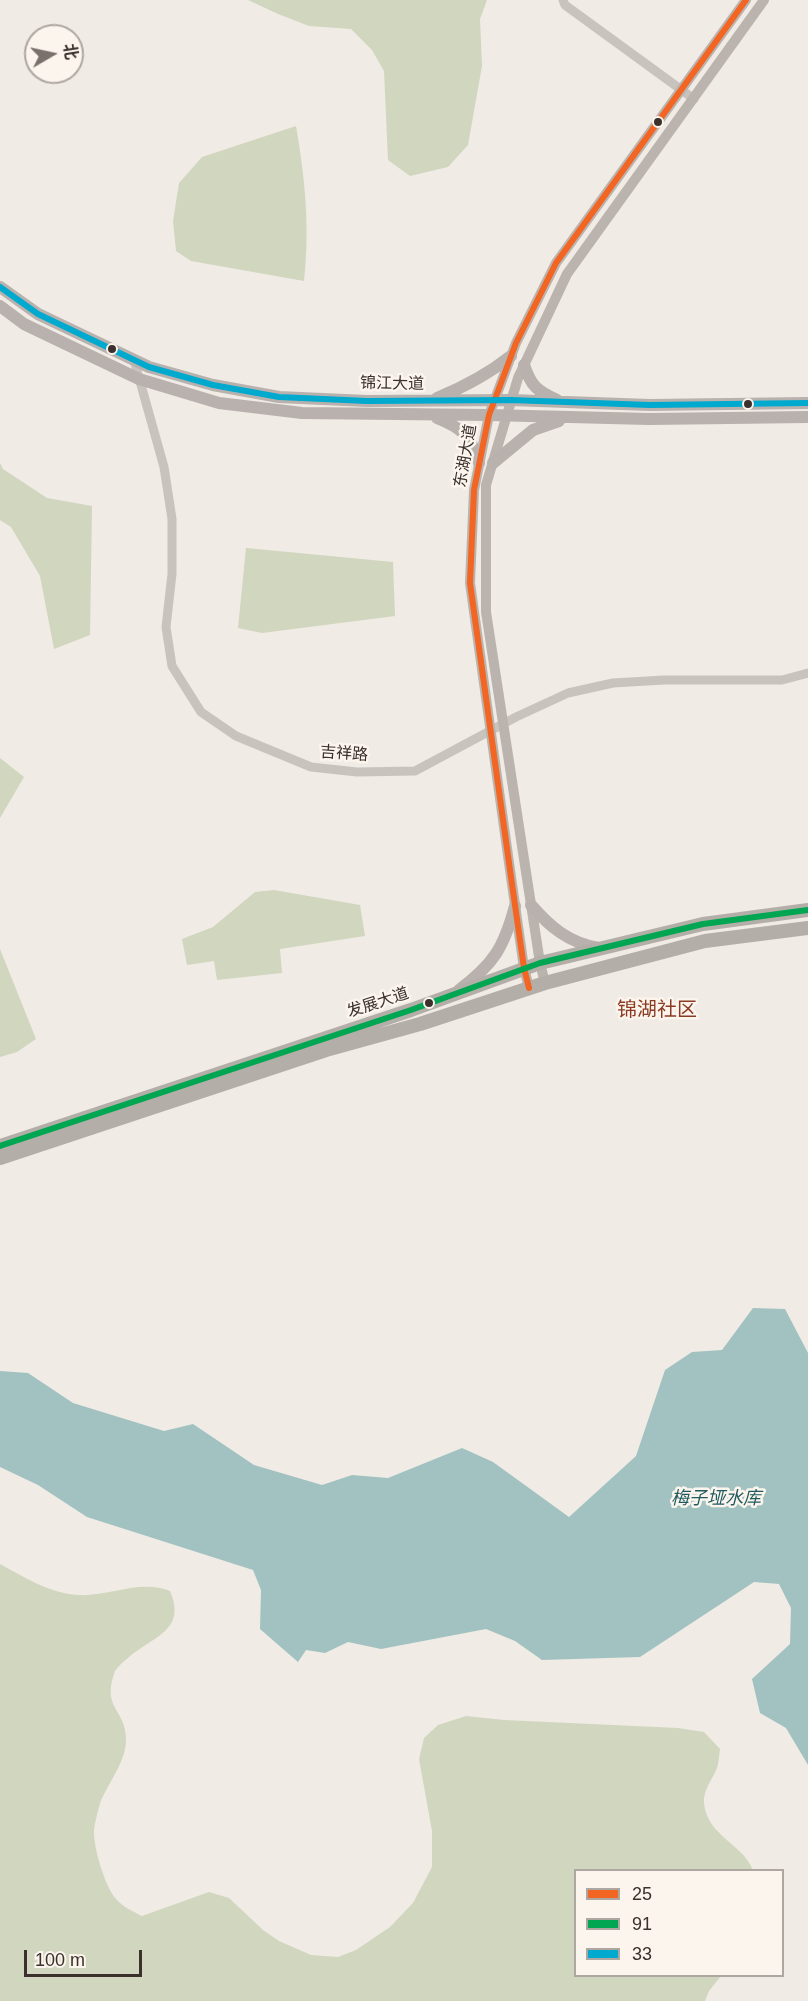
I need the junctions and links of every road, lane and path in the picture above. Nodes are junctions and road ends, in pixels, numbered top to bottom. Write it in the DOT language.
graph roads {
  1 [pos="563,0"];
  2 [pos="746,0"];
  3 [pos="764,0"];
  4 [pos="681,89"];
  5 [pos="694,99"];
  6 [pos="0,286"];
  7 [pos="0,306"];
  8 [pos="511,356"];
  9 [pos="134,360"];
  10 [pos="524,365"];
  11 [pos="139,379"];
  12 [pos="511,400"];
  13 [pos="429,401"];
  14 [pos="494,401"];
  15 [pos="564,403"];
  16 [pos="808,403"];
  17 [pos="427,414"];
  18 [pos="489,415"];
  19 [pos="507,417"];
  20 [pos="808,417"];
  21 [pos="566,418"];
  22 [pos="479,463"];
  23 [pos="493,463"];
  24 [pos="808,673"];
  25 [pos="503,723"];
  26 [pos="490,731"];
  27 [pos="531,905"];
  28 [pos="515,906"];
  29 [pos="808,910"];
  30 [pos="808,928"];
  31 [pos="600,948"];
  32 [pos="540,963"];
  33 [pos="524,968"];
  34 [pos="545,983"];
  35 [pos="529,988"];
  36 [pos="452,995"];
  37 [pos="0,1146"];
  38 [pos="0,1158"];
  1 -- 4 [label="street"];
  2 -- 4 [label="main road, 东湖大道"];
  3 -- 5 [label="main road, 东湖大道"];
  4 -- 5 [label="street"];
  4 -- 8 [label="main road, 东湖大道"];
  5 -- 10 [label="main road, 东湖大道"];
  6 -- 9 [label="main road, 锦江大道"];
  7 -- 11 [label="main road, 锦江大道"];
  8 -- 13 [label="main road"];
  8 -- 14 [label="main road, 东湖大道"];
  9 -- 11 [label="street, 吉祥路"];
  9 -- 13 [label="main road, 锦江大道"];
  10 -- 12 [label="main road, 东湖大道"];
  10 -- 15 [label="main road"];
  11 -- 17 [label="main road, 锦江大道"];
  11 -- 26 [label="street, 吉祥路"];
  12 -- 14 [label="main road, 锦江大道"];
  12 -- 15 [label="main road, 锦江大道"];
  12 -- 19 [label="main road, 东湖大道"];
  13 -- 14 [label="main road, 锦江大道"];
  14 -- 18 [label="main road, 东湖大道"];
  15 -- 16 [label="main road, 锦江大道"];
  17 -- 18 [label="main road, 锦江大道"];
  17 -- 22 [label="main road"];
  18 -- 19 [label="main road, 锦江大道"];
  18 -- 22 [label="main road, 东湖大道"];
  19 -- 21 [label="main road, 锦江大道"];
  19 -- 23 [label="main road, 东湖大道"];
  20 -- 21 [label="main road, 锦江大道"];
  21 -- 23 [label="main road"];
  22 -- 26 [label="main road, 东湖大道"];
  23 -- 25 [label="main road, 东湖大道"];
  24 -- 25 [label="street, 吉祥路"];
  25 -- 26 [label="street, 吉祥路"];
  25 -- 27 [label="main road, 东湖大道"];
  26 -- 28 [label="main road, 东湖大道"];
  27 -- 31 [label="main road"];
  27 -- 32 [label="main road, 东湖大道"];
  28 -- 33 [label="main road, 东湖大道"];
  28 -- 36 [label="main road"];
  29 -- 31 [label="highway, 发展大道"];
  30 -- 34 [label="highway, 发展大道"];
  31 -- 32 [label="highway, 发展大道"];
  32 -- 33 [label="highway, 发展大道"];
  32 -- 34 [label="main road, 东湖大道"];
  33 -- 35 [label="main road, 东湖大道"];
  33 -- 36 [label="highway, 发展大道"];
  34 -- 35 [label="highway, 发展大道"];
  35 -- 38 [label="highway, 发展大道"];
  36 -- 37 [label="highway, 发展大道"];
}
